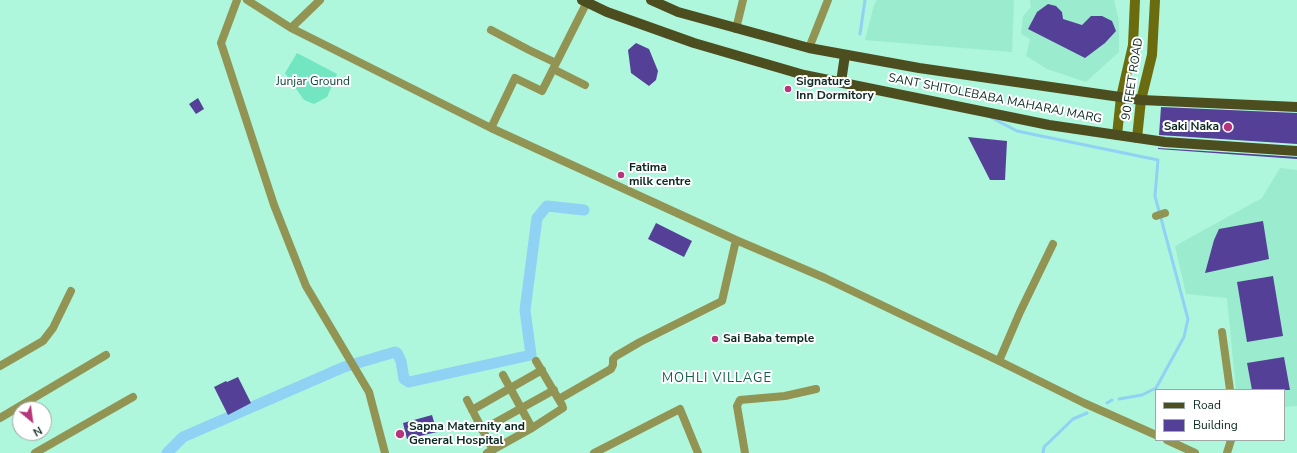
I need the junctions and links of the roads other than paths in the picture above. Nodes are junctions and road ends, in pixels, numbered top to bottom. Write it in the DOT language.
graph roads {
  1 [pos="237,0"];
  2 [pos="247,0"];
  3 [pos="320,0"];
  4 [pos="651,0"];
  5 [pos="743,0"];
  6 [pos="828,0"];
  7 [pos="1135,0"];
  8 [pos="1155,0"];
  9 [pos="586,1"];
  10 [pos="291,28"];
  11 [pos="736,29"];
  12 [pos="491,30"];
  13 [pos="809,48"];
  14 [pos="845,55"];
  15 [pos="555,66"];
  16 [pos="841,82"];
  17 [pos="585,85"];
  18 [pos="1121,97"];
  19 [pos="1141,100"];
  20 [pos="1297,107"];
  21 [pos="491,128"];
  22 [pos="1117,135"];
  23 [pos="1137,138"];
  24 [pos="1297,151"];
  25 [pos="1165,213"];
  26 [pos="1156,216"];
  27 [pos="736,240"];
  28 [pos="1053,244"];
  29 [pos="71,291"];
  30 [pos="1222,332"];
  31 [pos="106,355"];
  32 [pos="536,361"];
  33 [pos="999,361"];
  34 [pos="0,366"];
  35 [pos="542,370"];
  36 [pos="503,374"];
  37 [pos="511,389"];
  38 [pos="816,389"];
  39 [pos="1230,389"];
  40 [pos="554,390"];
  41 [pos="132,397"];
  42 [pos="559,399"];
  43 [pos="467,400"];
  44 [pos="521,408"];
  45 [pos="472,410"];
  46 [pos="0,418"];
  47 [pos="532,428"];
  48 [pos="482,430"];
  49 [pos="1155,435"];
  50 [pos="1169,441"];
  51 [pos="1231,441"];
  52 [pos="611,449"];
  53 [pos="490,451"];
  54 [pos="34,453"];
  55 [pos="385,453"];
  56 [pos="594,453"];
  57 [pos="698,453"];
  58 [pos="745,453"];
  59 [pos="1195,453"];
  60 [pos="1227,453"];
  1 -- 55 [label="street"];
  2 -- 10 [label="street"];
  3 -- 10 [label="street"];
  4 -- 11 [label="main road, SANT SHITOLEBABA MAHARAJ MARG"];
  5 -- 11 [label="street"];
  6 -- 13 [label="street"];
  7 -- 18 [label="street, 90 FEET ROAD"];
  8 -- 19 [label="street, 90 FEET ROAD"];
  9 -- 15 [label="street"];
  9 -- 16 [label="main road, SANT SHITOLEBABA MAHARAJ MARG"];
  10 -- 21 [label="street"];
  11 -- 13 [label="main road, SANT SHITOLEBABA MAHARAJ MARG"];
  12 -- 15 [label="street"];
  13 -- 14 [label="main road, SANT SHITOLEBABA MAHARAJ MARG"];
  14 -- 16 [label="main road"];
  14 -- 18 [label="main road, SANT SHITOLEBABA MAHARAJ MARG"];
  15 -- 17 [label="street"];
  15 -- 21 [label="street"];
  16 -- 22 [label="main road, SANT SHITOLEBABA MAHARAJ MARG"];
  18 -- 19 [label="main road, SANT SHITOLEBABA MAHARAJ MARG"];
  18 -- 22 [label="street, 90 FEET ROAD"];
  19 -- 20 [label="main road, SANT SHITOLEBABA MAHARAJ MARG"];
  19 -- 23 [label="street, 90 FEET ROAD"];
  21 -- 27 [label="street"];
  22 -- 23 [label="main road, SANT SHITOLEBABA MAHARAJ MARG"];
  23 -- 24 [label="main road, SANT SHITOLEBABA MAHARAJ MARG"];
  25 -- 26 [label="street"];
  27 -- 33 [label="street"];
  27 -- 42 [label="street"];
  28 -- 33 [label="street"];
  29 -- 34 [label="street"];
  30 -- 39 [label="street"];
  31 -- 46 [label="street"];
  32 -- 35 [label="street"];
  33 -- 49 [label="street"];
  35 -- 37 [label="street"];
  35 -- 40 [label="street"];
  36 -- 37 [label="street"];
  37 -- 44 [label="street"];
  37 -- 45 [label="street"];
  38 -- 58 [label="street"];
  40 -- 42 [label="street"];
  40 -- 44 [label="street"];
  41 -- 54 [label="street"];
  42 -- 47 [label="street"];
  43 -- 45 [label="street"];
  44 -- 47 [label="street"];
  44 -- 48 [label="street"];
  45 -- 48 [label="street"];
  47 -- 53 [label="street"];
  48 -- 53 [label="street"];
  50 -- 59 [label="street"];
  51 -- 60 [label="street"];
  52 -- 56 [label="street"];
  52 -- 57 [label="street"];
}
